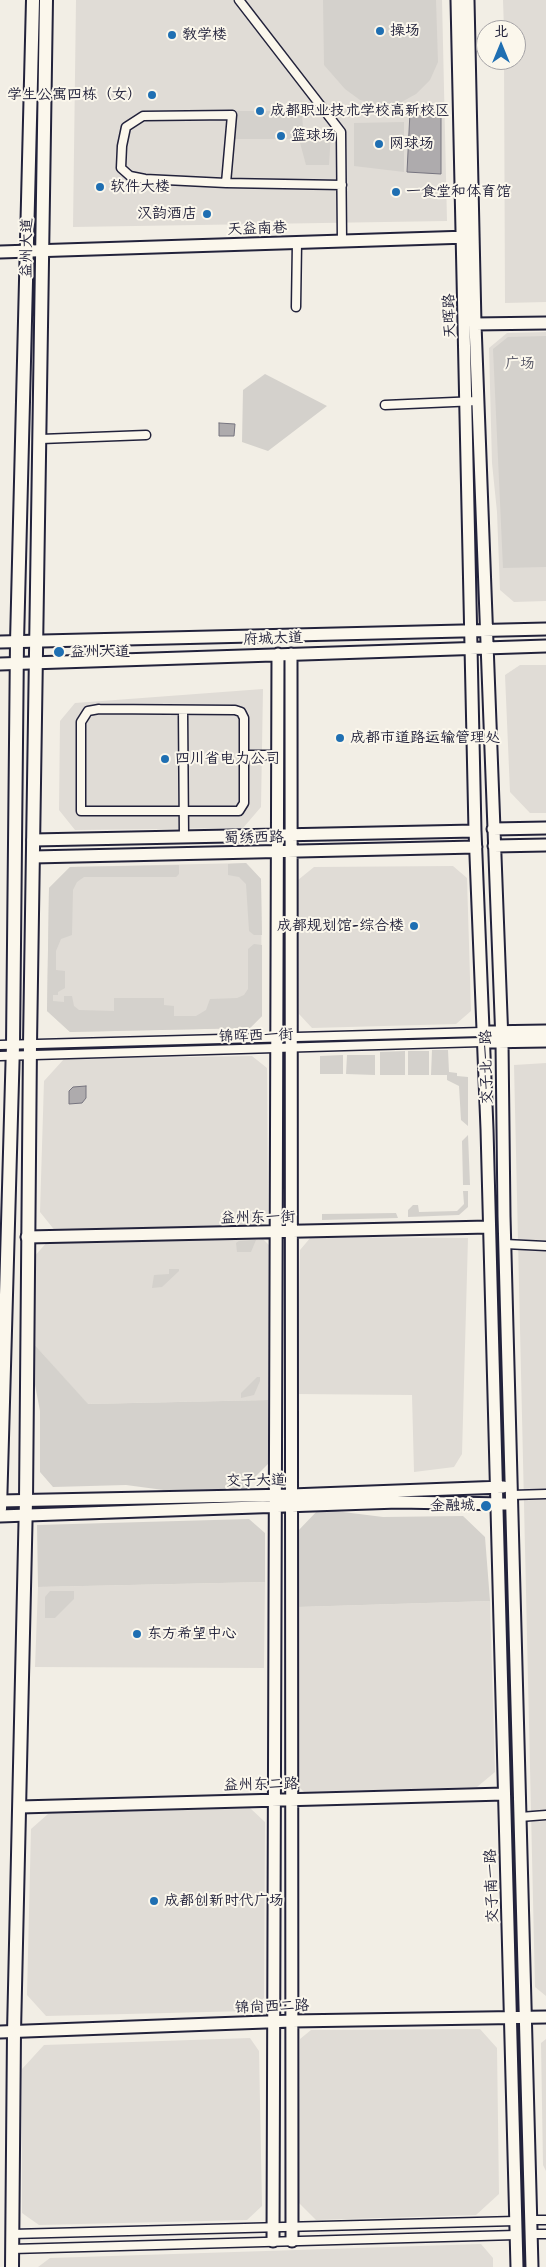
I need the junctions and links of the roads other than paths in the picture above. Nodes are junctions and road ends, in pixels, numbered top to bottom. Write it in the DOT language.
graph roads {
  1 [pos="33,0"];
  2 [pos="46,0"];
  3 [pos="238,0"];
  4 [pos="457,0"];
  5 [pos="468,0"];
  6 [pos="226,183"];
  7 [pos="342,185"];
  8 [pos="468,237"];
  9 [pos="342,241"];
  10 [pos="297,242"];
  11 [pos="43,251"];
  12 [pos="0,252"];
  13 [pos="28,252"];
  14 [pos="296,307"];
  15 [pos="546,323"];
  16 [pos="475,324"];
  17 [pos="472,401"];
  18 [pos="385,405"];
  19 [pos="146,435"];
  20 [pos="40,439"];
  21 [pos="546,629"];
  22 [pos="471,630"];
  23 [pos="486,630"];
  24 [pos="37,641"];
  25 [pos="0,642"];
  26 [pos="18,642"];
  27 [pos="546,646"];
  28 [pos="471,648"];
  29 [pos="487,648"];
  30 [pos="278,654"];
  31 [pos="291,654"];
  32 [pos="37,662"];
  33 [pos="18,663"];
  34 [pos="0,664"];
  35 [pos="183,710"];
  36 [pos="244,755"];
  37 [pos="279,755"];
  38 [pos="183,811"];
  39 [pos="546,828"];
  40 [pos="493,829"];
  41 [pos="475,831"];
  42 [pos="279,836"];
  43 [pos="291,836"];
  44 [pos="184,838"];
  45 [pos="33,840"];
  46 [pos="546,845"];
  47 [pos="494,846"];
  48 [pos="476,847"];
  49 [pos="279,853"];
  50 [pos="291,853"];
  51 [pos="33,857"];
  52 [pos="546,1030"];
  53 [pos="482,1037"];
  54 [pos="501,1037"];
  55 [pos="546,1041"];
  56 [pos="278,1043"];
  57 [pos="291,1043"];
  58 [pos="0,1046"];
  59 [pos="13,1050"];
  60 [pos="29,1050"];
  61 [pos="0,1056"];
  62 [pos="489,1227"];
  63 [pos="278,1232"];
  64 [pos="291,1232"];
  65 [pos="27,1237"];
  66 [pos="505,1244"];
  67 [pos="546,1246"];
  68 [pos="496,1487"];
  69 [pos="546,1494"];
  70 [pos="512,1495"];
  71 [pos="0,1500"];
  72 [pos="26,1500"];
  73 [pos="291,1500"];
  74 [pos="276,1501"];
  75 [pos="498,1504"];
  76 [pos="0,1509"];
  77 [pos="0,1516"];
  78 [pos="25,1516"];
  79 [pos="504,1794"];
  80 [pos="276,1800"];
  81 [pos="291,1800"];
  82 [pos="20,1807"];
  83 [pos="546,1815"];
  84 [pos="520,1817"];
  85 [pos="546,2017"];
  86 [pos="527,2018"];
  87 [pos="510,2019"];
  88 [pos="292,2021"];
  89 [pos="275,2023"];
  90 [pos="0,2032"];
  91 [pos="14,2032"];
  92 [pos="531,2220"];
  93 [pos="546,2220"];
  94 [pos="516,2221"];
  95 [pos="274,2228"];
  96 [pos="292,2228"];
  97 [pos="12,2234"];
  98 [pos="531,2234"];
  99 [pos="546,2234"];
  100 [pos="516,2235"];
  101 [pos="292,2241"];
  102 [pos="273,2242"];
  103 [pos="12,2249"];
  104 [pos="12,2267"];
  105 [pos="516,2267"];
  106 [pos="532,2267"];
  1 -- 13 [label="main road, 益州大道"];
  2 -- 11 [label="main road, 益州大道"];
  3 -- 7 [label="street"];
  4 -- 8 [label="street, 天晖路"];
  5 -- 8 [label="street, 天晖路"];
  6 -- 6 [label="street"];
  6 -- 7 [label="street"];
  7 -- 9 [label="street"];
  8 -- 9 [label="street, 天益南巷"];
  8 -- 16 [label="street, 天晖路"];
  8 -- 17 [label="street, 天晖路"];
  9 -- 10 [label="street, 天益南巷"];
  10 -- 11 [label="street, 天益南巷"];
  10 -- 14 [label="street"];
  11 -- 13 [label="street, 天益南巷"];
  11 -- 20 [label="main road, 益州大道"];
  12 -- 13 [label="street, 天益南巷"];
  13 -- 26 [label="main road, 益州大道"];
  15 -- 16 [label="street"];
  16 -- 17 [label="street, 天晖路"];
  17 -- 18 [label="street"];
  17 -- 22 [label="street, 天晖路"];
  17 -- 23 [label="street, 天晖路"];
  19 -- 20 [label="street"];
  20 -- 24 [label="main road, 益州大道"];
  21 -- 23 [label="street, 府城大道"];
  22 -- 23 [label="street, 府城大道"];
  22 -- 24 [label="street, 府城大道"];
  22 -- 28 [label="street, 交子北一路"];
  23 -- 29 [label="street, 交子北一路"];
  24 -- 26 [label="street, 府城大道"];
  24 -- 32 [label="main road, 益州大道"];
  25 -- 26 [label="street, 府城大道"];
  26 -- 33 [label="main road, 益州大道"];
  27 -- 29 [label="street, 府城大道"];
  28 -- 29 [label="street, 府城大道"];
  28 -- 31 [label="street, 府城大道"];
  28 -- 41 [label="street, 交子北一路"];
  29 -- 40 [label="street, 交子北一路"];
  30 -- 31 [label="street, 府城大道"];
  30 -- 32 [label="street, 府城大道"];
  30 -- 37 [label="street"];
  31 -- 43 [label="street"];
  32 -- 33 [label="street, 府城大道"];
  32 -- 45 [label="main road, 益州大道"];
  33 -- 34 [label="street, 府城大道"];
  33 -- 59 [label="main road, 益州大道"];
  35 -- 36 [label="street"];
  35 -- 38 [label="street"];
  35 -- 38 [label="street"];
  36 -- 37 [label="street"];
  36 -- 38 [label="street"];
  37 -- 42 [label="street"];
  38 -- 44 [label="street"];
  39 -- 40 [label="street"];
  40 -- 47 [label="street, 交子北一路"];
  41 -- 43 [label="street, 蜀绣西路"];
  41 -- 48 [label="street, 交子北一路"];
  42 -- 43 [label="street, 蜀绣西路"];
  42 -- 44 [label="street, 蜀绣西路"];
  42 -- 49 [label="street"];
  43 -- 50 [label="street"];
  44 -- 45 [label="street, 蜀绣西路"];
  45 -- 51 [label="main road, 益州大道"];
  46 -- 47 [label="street"];
  47 -- 54 [label="street, 交子北一路"];
  48 -- 50 [label="street, 蜀绣西路"];
  48 -- 53 [label="street, 交子北一路"];
  49 -- 50 [label="street, 蜀绣西路"];
  49 -- 51 [label="street, 蜀绣西路"];
  49 -- 56 [label="street"];
  50 -- 57 [label="street"];
  51 -- 60 [label="main road, 益州大道"];
  52 -- 54 [label="street"];
  53 -- 54 [label="street"];
  53 -- 57 [label="street, 锦晖西一街"];
  53 -- 62 [label="street, 交子北一路"];
  54 -- 55 [label="street"];
  54 -- 66 [label="street, 交子北一路"];
  56 -- 57 [label="street, 锦晖西一街"];
  56 -- 60 [label="street, 锦晖西一街"];
  56 -- 63 [label="street"];
  57 -- 64 [label="street"];
  58 -- 59 [label="street"];
  59 -- 60 [label="street, 锦晖西一街"];
  59 -- 61 [label="street"];
  59 -- 71 [label="main road, 益州大道"];
  60 -- 65 [label="main road, 益州大道"];
  62 -- 64 [label="street, 益州东一街"];
  62 -- 68 [label="street, 交子北一路"];
  63 -- 64 [label="street, 益州东一街"];
  63 -- 65 [label="street, 益州东一街"];
  63 -- 74 [label="street"];
  64 -- 73 [label="street"];
  65 -- 72 [label="main road, 益州大道"];
  66 -- 67 [label="street"];
  66 -- 70 [label="street, 交子北一路"];
  68 -- 70 [label="street, 交子大道"];
  68 -- 73 [label="street, 交子大道"];
  68 -- 75 [label="street, 交子北一路"];
  69 -- 70 [label="street"];
  70 -- 75 [label="street, 交子大道"];
  70 -- 84 [label="street, 交子南一路"];
  71 -- 72 [label="street, 交子大道"];
  71 -- 76 [label="main road, 益州大道"];
  72 -- 74 [label="street, 交子大道"];
  72 -- 78 [label="main road, 益州大道"];
  73 -- 74 [label="street, 交子大道"];
  73 -- 75 [label="street, 交子大道"];
  73 -- 81 [label="street"];
  74 -- 78 [label="street, 交子大道"];
  74 -- 80 [label="street"];
  75 -- 79 [label="street, 交子南一路"];
  77 -- 78 [label="street, 交子大道"];
  78 -- 82 [label="main road, 益州大道"];
  79 -- 81 [label="street, 益州东二路"];
  79 -- 87 [label="street, 交子南一路"];
  80 -- 81 [label="street, 益州东二路"];
  80 -- 82 [label="street, 益州东二路"];
  80 -- 89 [label="street"];
  81 -- 88 [label="street"];
  82 -- 91 [label="main road, 益州大道"];
  83 -- 84 [label="street"];
  84 -- 86 [label="street, 交子南一路"];
  85 -- 86 [label="street, 锦尚西二路"];
  86 -- 87 [label="street, 锦尚西二路"];
  86 -- 92 [label="street, 交子南一路"];
  87 -- 88 [label="street, 锦尚西二路"];
  87 -- 94 [label="street, 交子南一路"];
  88 -- 89 [label="street, 锦尚西二路"];
  88 -- 96 [label="street"];
  89 -- 91 [label="street, 锦尚西二路"];
  89 -- 95 [label="street"];
  90 -- 91 [label="street, 锦尚西二路"];
  91 -- 97 [label="main road, 益州大道"];
  92 -- 93 [label="street"];
  92 -- 98 [label="street, 交子南一路"];
  94 -- 96 [label="street"];
  94 -- 100 [label="street, 交子南一路"];
  95 -- 96 [label="street"];
  95 -- 97 [label="street"];
  95 -- 102 [label="street"];
  96 -- 101 [label="street"];
  97 -- 103 [label="main road, 益州大道"];
  98 -- 99 [label="street"];
  98 -- 106 [label="street, 交子南一路"];
  100 -- 101 [label="street"];
  100 -- 105 [label="street, 交子南一路"];
  101 -- 102 [label="street"];
  102 -- 103 [label="street"];
  103 -- 104 [label="main road, 益州大道"];
}
